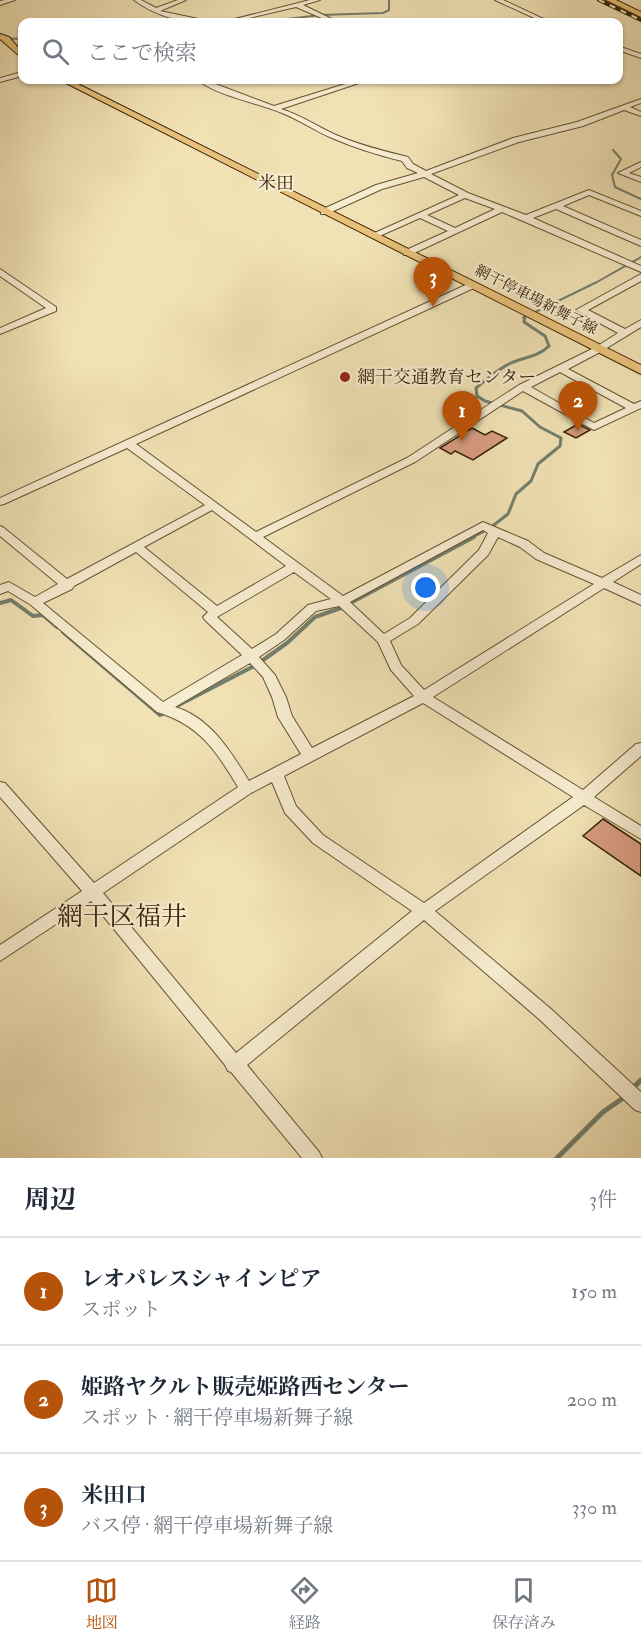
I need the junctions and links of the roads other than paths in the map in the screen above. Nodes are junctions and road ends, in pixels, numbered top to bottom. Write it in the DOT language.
graph roads {
  1 [pos="12,0"];
  2 [pos="137,0"];
  3 [pos="183,0"];
  4 [pos="290,0"];
  5 [pos="317,0"];
  6 [pos="326,0"];
  7 [pos="498,0"];
  8 [pos="610,0"];
  9 [pos="307,1"];
  10 [pos="0,3"];
  11 [pos="296,5"];
  12 [pos="154,11"];
  13 [pos="641,15"];
  14 [pos="190,18"];
  15 [pos="242,18"];
  16 [pos="326,18"];
  17 [pos="534,18"];
  18 [pos="0,36"];
  19 [pos="623,50"];
  20 [pos="18,52"];
  21 [pos="641,56"];
  22 [pos="18,75"];
  23 [pos="0,80"];
  24 [pos="72,84"];
  25 [pos="210,84"];
  26 [pos="351,84"];
  27 [pos="641,100"];
  28 [pos="623,107"];
  29 [pos="276,108"];
  30 [pos="641,114"];
  31 [pos="641,164"];
  32 [pos="425,174"];
  33 [pos="641,180"];
  34 [pos="465,195"];
  35 [pos="557,206"];
  36 [pos="500,210"];
  37 [pos="324,212"];
  38 [pos="641,214"];
  39 [pos="421,215"];
  40 [pos="526,218"];
  41 [pos="455,231"];
  42 [pos="372,236"];
  43 [pos="641,243"];
  44 [pos="407,253"];
  45 [pos="641,269"];
  46 [pos="0,272"];
  47 [pos="641,278"];
  48 [pos="473,285"];
  49 [pos="641,323"];
  50 [pos="0,331"];
  51 [pos="626,333"];
  52 [pos="599,349"];
  53 [pos="561,369"];
  54 [pos="641,370"];
  55 [pos="524,387"];
  56 [pos="638,406"];
  57 [pos="128,443"];
  58 [pos="0,502"];
  59 [pos="213,505"];
  60 [pos="0,530"];
  61 [pos="490,530"];
  62 [pos="257,536"];
  63 [pos="138,547"];
  64 [pos="641,559"];
  65 [pos="295,566"];
  66 [pos="602,584"];
  67 [pos="68,586"];
  68 [pos="0,590"];
  69 [pos="641,601"];
  70 [pos="35,602"];
  71 [pos="345,604"];
  72 [pos="216,612"];
  73 [pos="383,640"];
  74 [pos="255,661"];
  75 [pos="423,697"];
  76 [pos="162,709"];
  77 [pos="641,748"];
  78 [pos="309,756"];
  79 [pos="276,773"];
  80 [pos="0,787"];
  81 [pos="246,789"];
  82 [pos="584,797"];
  83 [pos="641,833"];
  84 [pos="92,891"];
  85 [pos="423,911"];
  86 [pos="0,954"];
  87 [pos="234,1065"];
  88 [pos="641,1104"];
  89 [pos="313,1158"];
  1 -- 10 [label="street"];
  2 -- 12 [label="street"];
  3 -- 12 [label="street"];
  4 -- 11 [label="street"];
  5 -- 9 [label="street"];
  6 -- 9 [label="street"];
  7 -- 17 [label="street"];
  8 -- 13 [label="main road"];
  9 -- 11 [label="street"];
  11 -- 15 [label="street"];
  11 -- 16 [label="street"];
  12 -- 14 [label="street"];
  18 -- 20 [label="main road"];
  19 -- 21 [label="street"];
  22 -- 23 [label="street"];
  24 -- 37 [label="main road, 網干停車場新舞子線"];
  25 -- 29 [label="street"];
  26 -- 29 [label="street"];
  27 -- 28 [label="street"];
  28 -- 30 [label="street"];
  28 -- 32 [label="street"];
  29 -- 32 [label="street"];
  31 -- 33 [label="street"];
  32 -- 34 [label="street"];
  32 -- 37 [label="street"];
  34 -- 36 [label="street"];
  34 -- 39 [label="street"];
  35 -- 38 [label="street"];
  35 -- 40 [label="street"];
  35 -- 43 [label="street"];
  36 -- 40 [label="street"];
  36 -- 41 [label="street"];
  37 -- 42 [label="main road, 網干停車場新舞子線"];
  39 -- 41 [label="street"];
  39 -- 42 [label="street"];
  40 -- 45 [label="street"];
  41 -- 44 [label="street"];
  42 -- 44 [label="main road, 網干停車場新舞子線"];
  44 -- 48 [label="main road, 網干停車場新舞子線"];
  46 -- 50 [label="street"];
  47 -- 51 [label="street"];
  48 -- 52 [label="main road, 網干停車場新舞子線"];
  48 -- 57 [label="street"];
  49 -- 51 [label="street"];
  51 -- 52 [label="street"];
  52 -- 53 [label="street"];
  52 -- 54 [label="main road, 網干停車場新舞子線"];
  53 -- 55 [label="street"];
  53 -- 56 [label="street"];
  55 -- 56 [label="street"];
  55 -- 62 [label="street"];
  57 -- 58 [label="street"];
  57 -- 59 [label="street"];
  59 -- 62 [label="street"];
  59 -- 63 [label="street"];
  60 -- 67 [label="street"];
  61 -- 66 [label="street"];
  61 -- 71 [label="street"];
  61 -- 73 [label="street"];
  62 -- 65 [label="street"];
  63 -- 67 [label="street"];
  63 -- 72 [label="street"];
  64 -- 66 [label="street"];
  65 -- 71 [label="street"];
  65 -- 72 [label="street"];
  66 -- 69 [label="street"];
  66 -- 75 [label="street"];
  67 -- 70 [label="street"];
  68 -- 70 [label="street"];
  70 -- 76 [label="street"];
  71 -- 73 [label="street"];
  71 -- 74 [label="street"];
  72 -- 74 [label="street"];
  73 -- 75 [label="street"];
  74 -- 76 [label="street"];
  74 -- 78 [label="street"];
  75 -- 78 [label="street"];
  75 -- 82 [label="street"];
  76 -- 81 [label="street"];
  77 -- 82 [label="street"];
  78 -- 79 [label="street"];
  79 -- 81 [label="street"];
  79 -- 85 [label="street"];
  80 -- 84 [label="street"];
  81 -- 84 [label="street"];
  82 -- 83 [label="street"];
  82 -- 85 [label="street"];
  84 -- 86 [label="street"];
  84 -- 87 [label="street"];
  85 -- 87 [label="street"];
  85 -- 88 [label="street"];
  87 -- 89 [label="street"];
}
